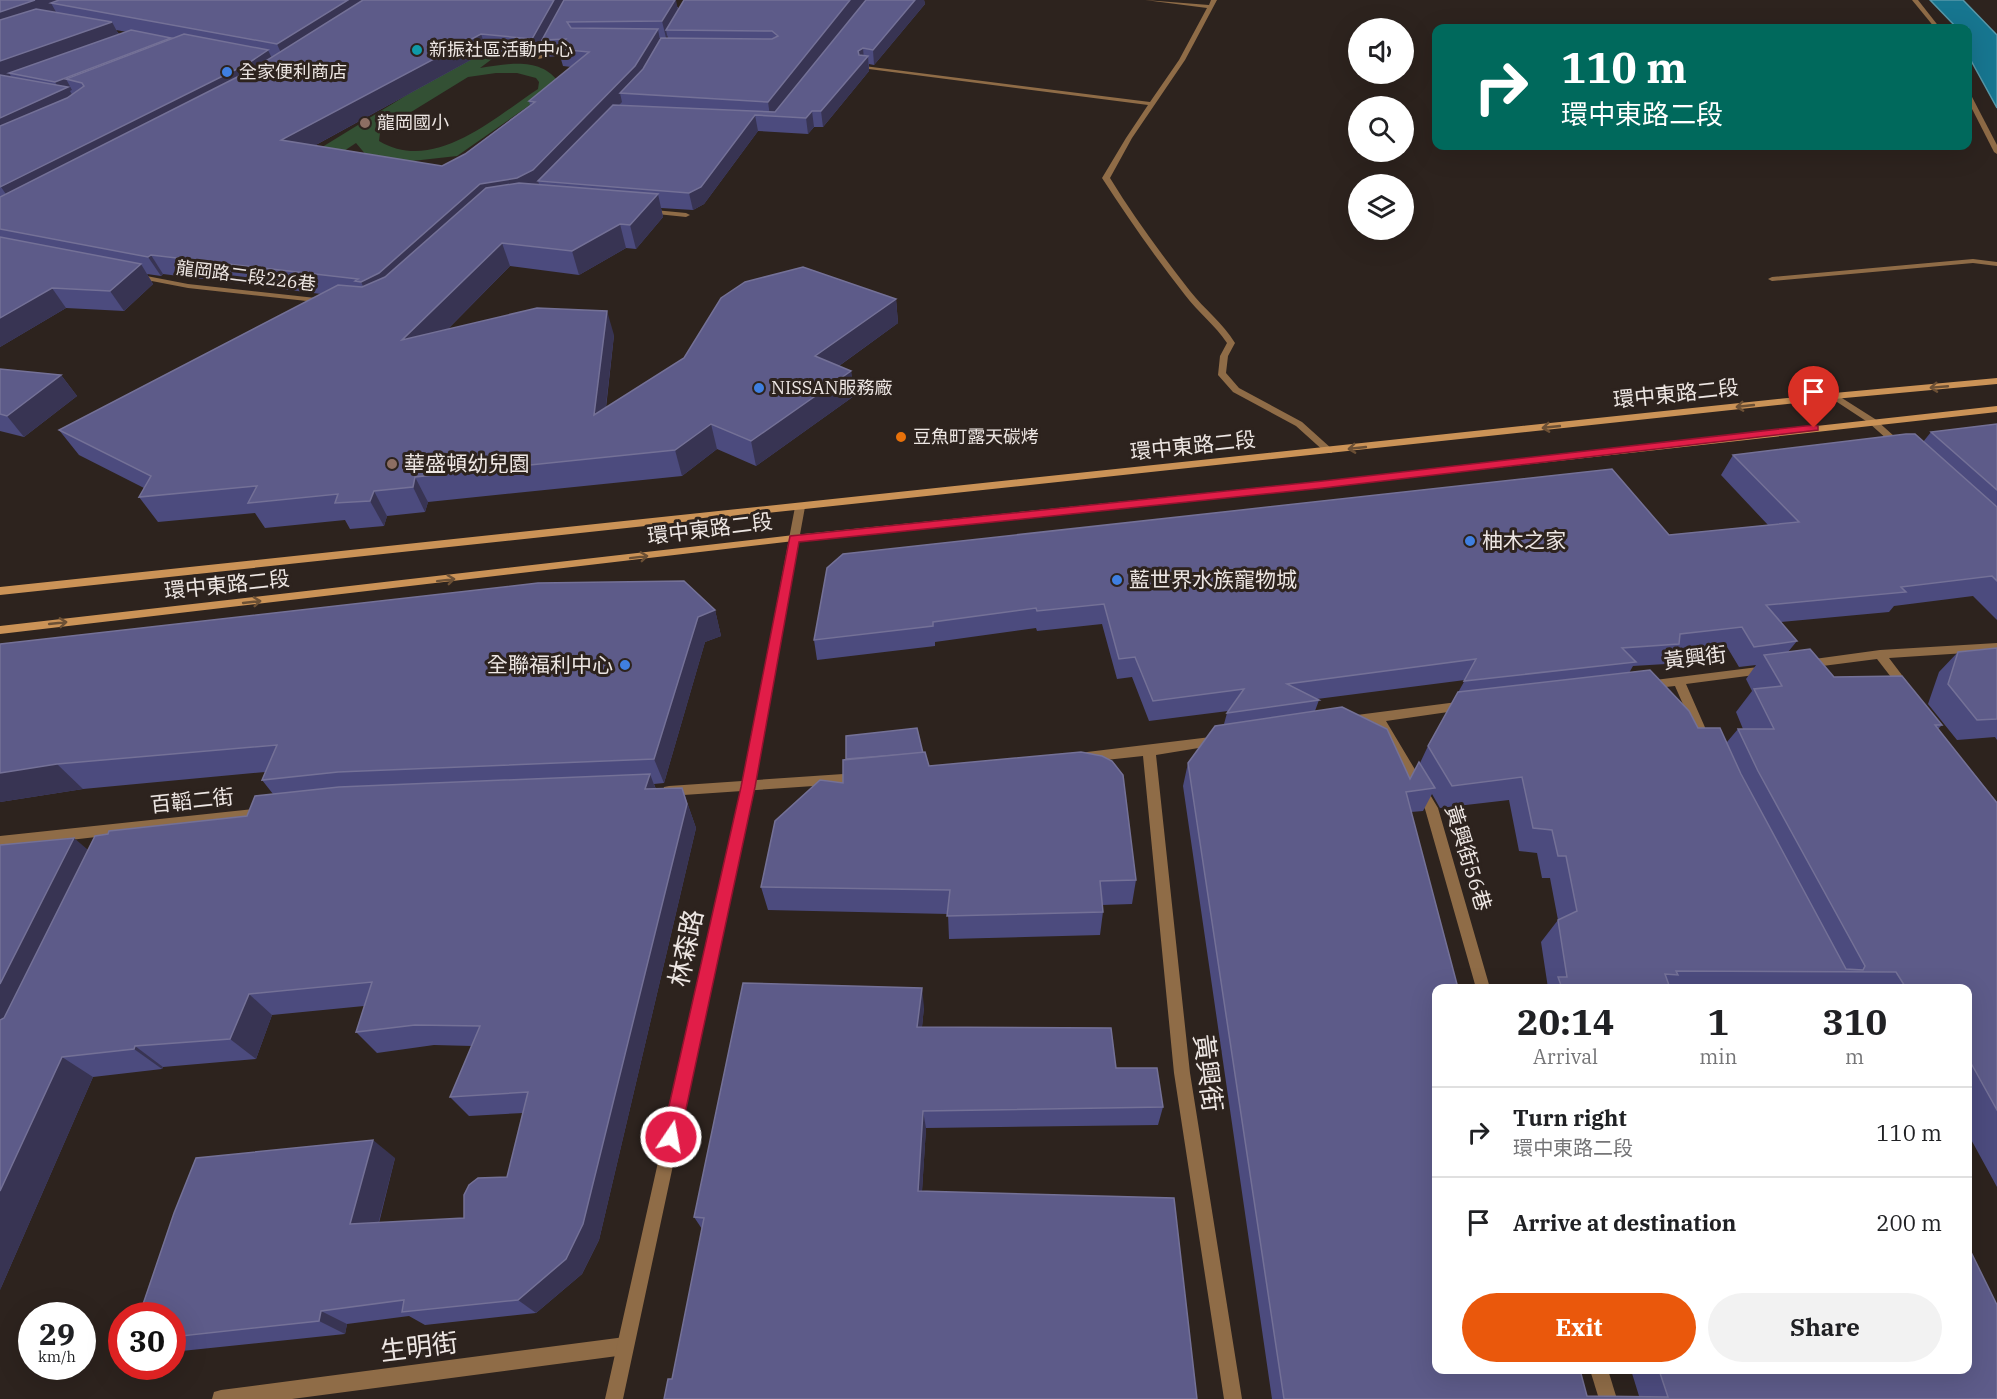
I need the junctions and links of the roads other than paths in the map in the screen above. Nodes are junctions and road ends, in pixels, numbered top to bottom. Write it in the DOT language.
graph roads {
  1 [pos="1148,0"];
  2 [pos="1915,0"];
  3 [pos="1213,3"];
  4 [pos="1935,24"];
  5 [pos="555,30"];
  6 [pos="540,58"];
  7 [pos="864,68"];
  8 [pos="1152,104"];
  9 [pos="1972,104"];
  10 [pos="1997,152"];
  11 [pos="640,211"];
  12 [pos="686,215"];
  13 [pos="1997,264"];
  14 [pos="129,275"];
  15 [pos="1772,279"];
  16 [pos="331,302"];
  17 [pos="1997,381"];
  18 [pos="1834,396"];
  19 [pos="1997,409"];
  20 [pos="1872,421"];
  21 [pos="1329,451"];
  22 [pos="1905,451"];
  23 [pos="800,507"];
  24 [pos="794,538"];
  25 [pos="0,591"];
  26 [pos="0,630"];
  27 [pos="1997,646"];
  28 [pos="1880,654"];
  29 [pos="1797,666"];
  30 [pos="1774,669"];
  31 [pos="1679,682"];
  32 [pos="1632,687"];
  33 [pos="1917,701"];
  34 [pos="1481,705"];
  35 [pos="1377,717"];
  36 [pos="1331,724"];
  37 [pos="1229,739"];
  38 [pos="1149,751"];
  39 [pos="1711,755"];
  40 [pos="1078,758"];
  41 [pos="866,777"];
  42 [pos="748,787"];
  43 [pos="653,791"];
  44 [pos="277,812"];
  45 [pos="127,827"];
  46 [pos="0,842"];
  47 [pos="117,848"];
  48 [pos="1482,984"];
  49 [pos="625,1346"];
  50 [pos="1600,1374"];
  51 [pos="1608,1398"];
  52 [pos="221,1399"];
  53 [pos="614,1399"];
  54 [pos="1233,1399"];
  1 -- 3 [label="street"];
  2 -- 4 [label="street"];
  3 -- 8 [label="street"];
  5 -- 6 [label="street"];
  7 -- 8 [label="street"];
  8 -- 21 [label="street"];
  9 -- 10 [label="street"];
  11 -- 12 [label="street"];
  13 -- 15 [label="street"];
  14 -- 16 [label="street, 龍岡路二段226巷"];
  17 -- 18 [label="main road, 環中東路二段, one-way"];
  18 -- 20 [label="street"];
  18 -- 21 [label="main road, 環中東路二段, one-way"];
  19 -- 20 [label="main road, 環中東路二段"];
  20 -- 22 [label="street"];
  20 -- 24 [label="main road, 環中東路二段"];
  21 -- 23 [label="main road, 環中東路二段"];
  23 -- 24 [label="street, 林森路"];
  23 -- 25 [label="main road, 環中東路二段"];
  26 -- 24 [label="main road, 環中東路二段, one-way"];
  24 -- 42 [label="street, 林森路"];
  27 -- 28 [label="street"];
  28 -- 29 [label="street"];
  28 -- 33 [label="street"];
  30 -- 31 [label="street, 黃興街"];
  31 -- 32 [label="street, 黃興街"];
  31 -- 39 [label="street"];
  34 -- 35 [label="street"];
  35 -- 36 [label="street"];
  35 -- 48 [label="street, 黃興街56巷"];
  37 -- 38 [label="street"];
  38 -- 40 [label="street"];
  38 -- 54 [label="street, 黃興街"];
  41 -- 42 [label="street"];
  42 -- 43 [label="street"];
  42 -- 49 [label="street, 林森路"];
  44 -- 45 [label="street, 百韜二街"];
  45 -- 46 [label="street, 百韜二街"];
  45 -- 47 [label="street"];
  49 -- 52 [label="street, 生明街"];
  49 -- 53 [label="street, 林森路"];
  50 -- 51 [label="street"];
}
